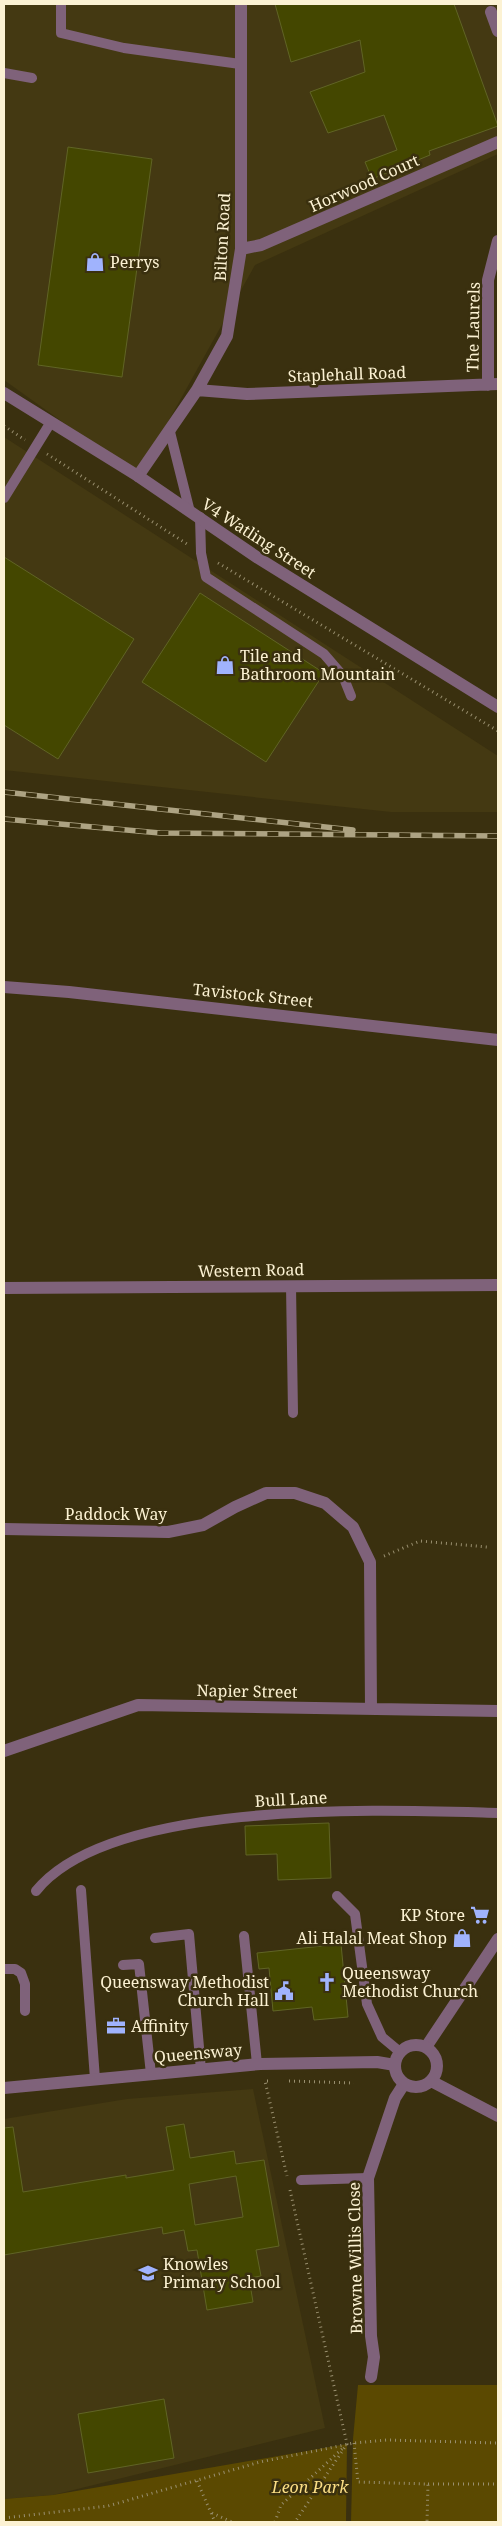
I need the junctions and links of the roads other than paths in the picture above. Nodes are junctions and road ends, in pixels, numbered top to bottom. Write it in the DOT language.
graph roads {
  1 [pos="61,4"];
  2 [pos="241,4"];
  3 [pos="492,12"];
  4 [pos="498,31"];
  5 [pos="240,64"];
  6 [pos="4,73"];
  7 [pos="32,78"];
  8 [pos="498,142"];
  9 [pos="498,241"];
  10 [pos="241,249"];
  11 [pos="493,384"];
  12 [pos="197,390"];
  13 [pos="4,393"];
  14 [pos="51,422"];
  15 [pos="170,432"];
  16 [pos="138,476"];
  17 [pos="4,498"];
  18 [pos="195,515"];
  19 [pos="351,696"];
  20 [pos="498,707"];
  21 [pos="4,987"];
  22 [pos="498,1040"];
  23 [pos="291,1286"];
  24 [pos="498,1286"];
  25 [pos="4,1288"];
  26 [pos="293,1413"];
  27 [pos="4,1529"];
  28 [pos="371,1709"];
  29 [pos="498,1711"];
  30 [pos="4,1751"];
  31 [pos="498,1813"];
  32 [pos="81,1890"];
  33 [pos="36,1891"];
  34 [pos="337,1896"];
  35 [pos="244,1936"];
  36 [pos="155,1938"];
  37 [pos="498,1940"];
  38 [pos="123,1965"];
  39 [pos="4,1969"];
  40 [pos="25,2011"];
  41 [pos="426,2047"];
  42 [pos="400,2052"];
  43 [pos="257,2064"];
  44 [pos="395,2065"];
  45 [pos="202,2070"];
  46 [pos="151,2074"];
  47 [pos="95,2079"];
  48 [pos="431,2081"];
  49 [pos="404,2084"];
  50 [pos="4,2088"];
  51 [pos="498,2116"];
  52 [pos="368,2178"];
  53 [pos="301,2180"];
  54 [pos="371,2378"];
  1 -- 5 [label="lane"];
  2 -- 5 [label="street, Bilton Road"];
  3 -- 4 [label="street"];
  5 -- 10 [label="street, Bilton Road"];
  6 -- 7 [label="lane"];
  8 -- 10 [label="street, Horwood Court"];
  9 -- 11 [label="street, The Laurels"];
  10 -- 12 [label="street, Bilton Road"];
  11 -- 12 [label="street, Staplehall Road"];
  12 -- 15 [label="street, Bilton Road"];
  13 -- 14 [label="street, V4 Watling Street"];
  14 -- 16 [label="street, V4 Watling Street"];
  14 -- 17 [label="lane"];
  15 -- 16 [label="street, Bilton Road"];
  15 -- 18 [label="lane"];
  16 -- 18 [label="street, V4 Watling Street"];
  18 -- 19 [label="lane"];
  18 -- 20 [label="street, V4 Watling Street"];
  21 -- 22 [label="street, Tavistock Street"];
  23 -- 24 [label="street, Western Road"];
  23 -- 25 [label="street, Western Road"];
  23 -- 26 [label="lane"];
  27 -- 28 [label="street, Paddock Way"];
  28 -- 29 [label="street, Napier Street"];
  28 -- 30 [label="street, Napier Street"];
  31 -- 33 [label="lane, Bull Lane"];
  32 -- 47 [label="lane"];
  34 -- 42 [label="lane"];
  35 -- 43 [label="lane"];
  36 -- 45 [label="lane"];
  37 -- 41 [label="street"];
  38 -- 46 [label="lane"];
  39 -- 40 [label="lane"];
  41 -- 42 [label="street"];
  41 -- 48 [label="street"];
  42 -- 44 [label="street"];
  43 -- 44 [label="street, Queensway"];
  43 -- 45 [label="street, Queensway"];
  44 -- 49 [label="street"];
  45 -- 46 [label="street, Queensway"];
  46 -- 47 [label="street, Queensway"];
  47 -- 50 [label="street, Queensway"];
  48 -- 49 [label="street"];
  48 -- 51 [label="street"];
  49 -- 52 [label="street, Browne Willis Close"];
  52 -- 53 [label="lane"];
  52 -- 54 [label="street, Browne Willis Close"];
}
